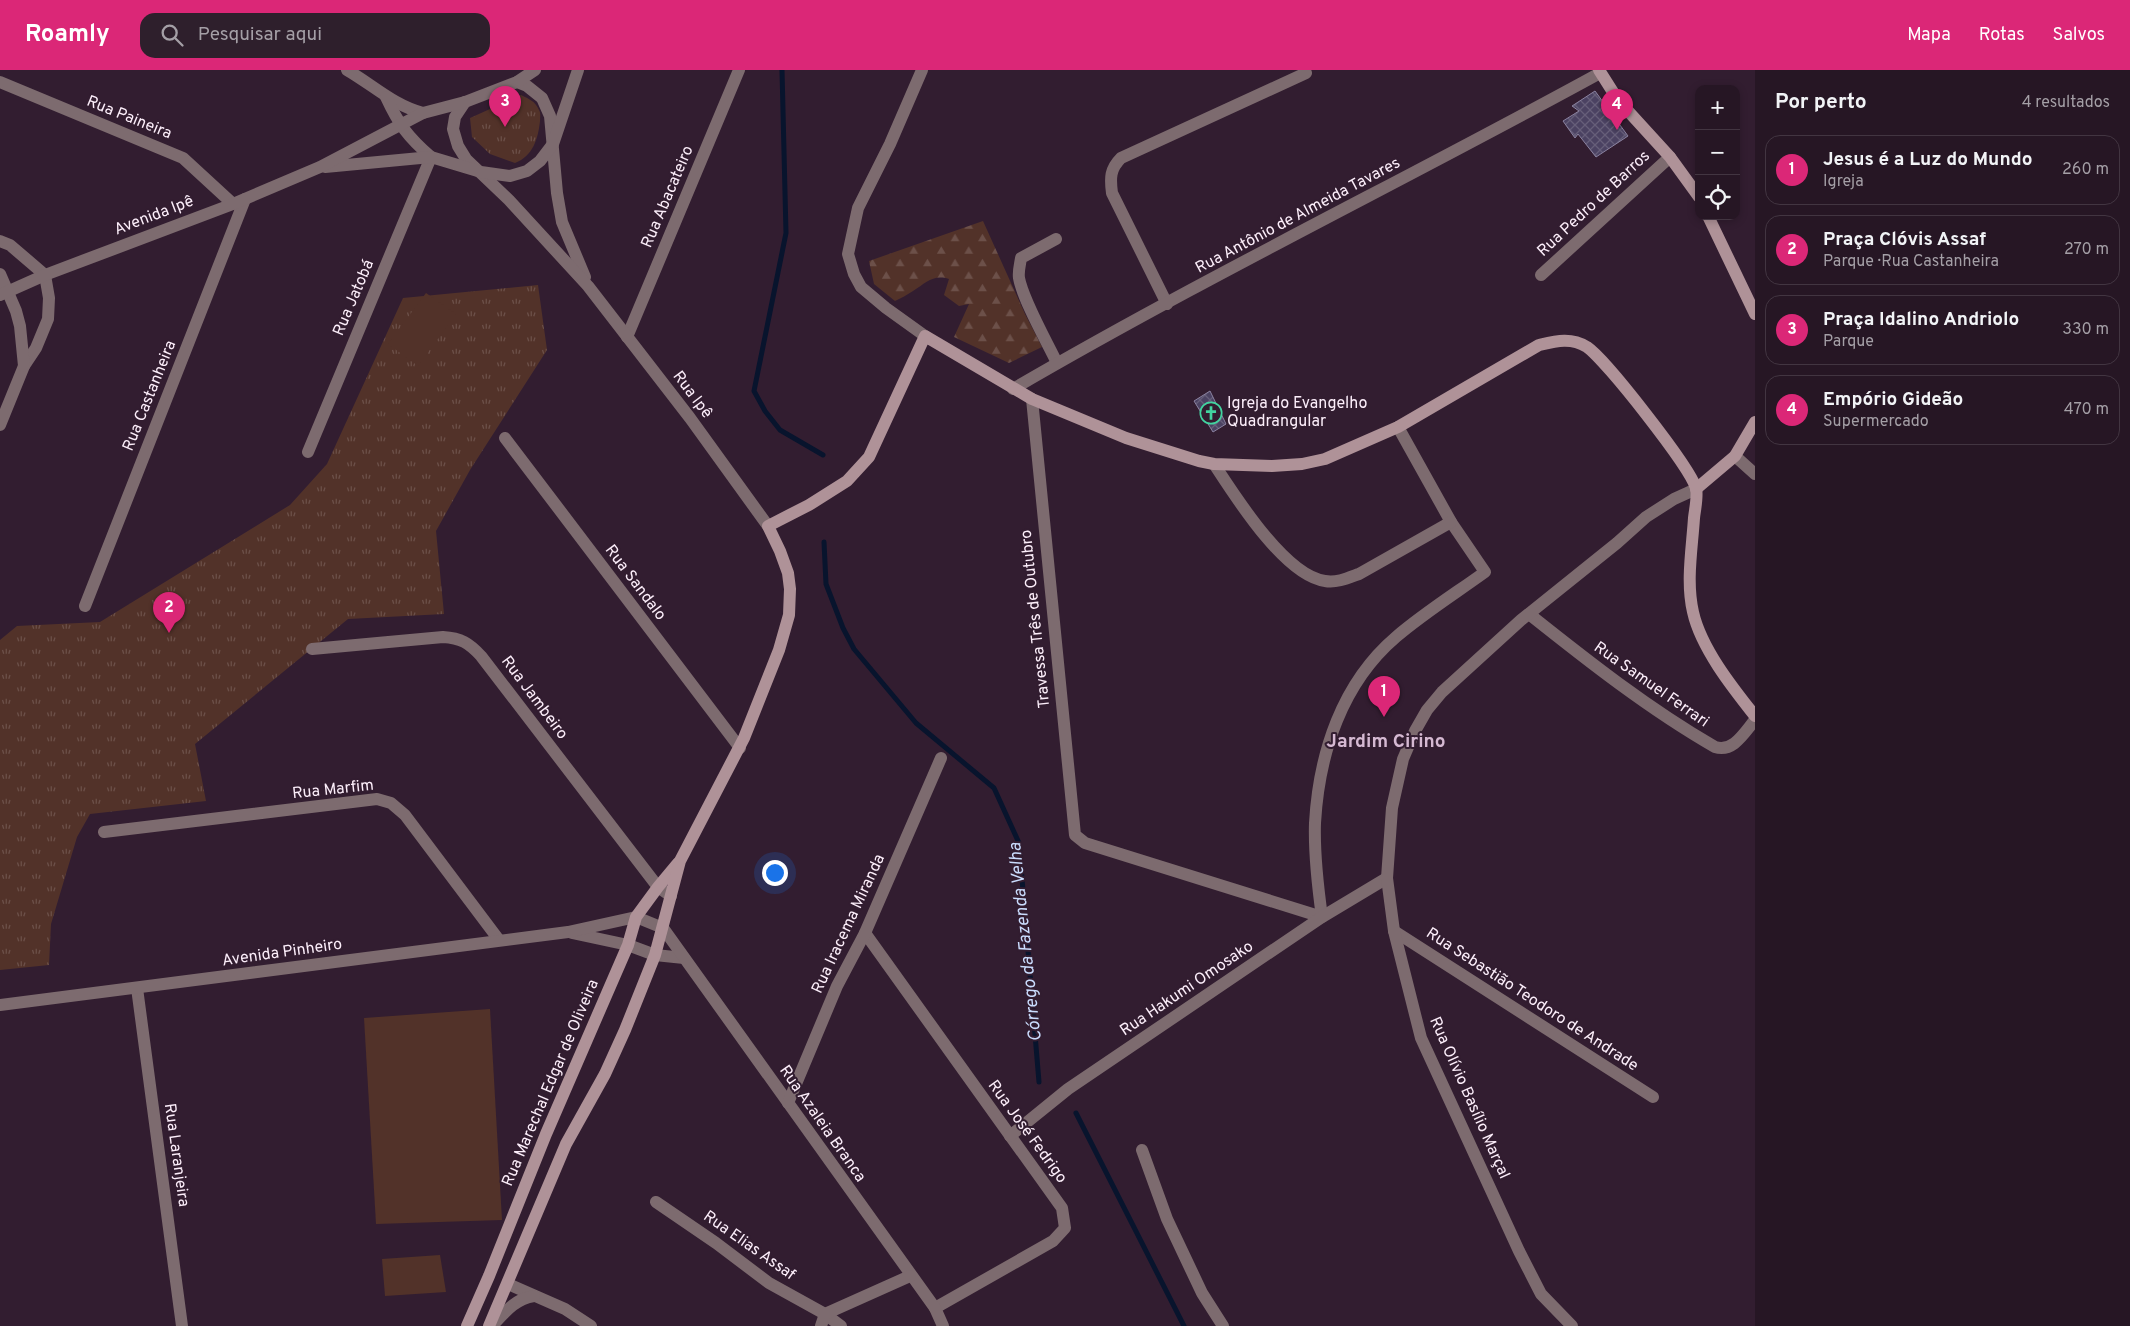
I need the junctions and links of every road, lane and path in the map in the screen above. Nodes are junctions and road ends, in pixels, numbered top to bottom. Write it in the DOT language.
graph roads {
  1 [pos="347,70"];
  2 [pos="535,70"];
  3 [pos="578,70"];
  4 [pos="739,70"];
  5 [pos="922,70"];
  6 [pos="1599,71"];
  7 [pos="1306,73"];
  8 [pos="0,82"];
  9 [pos="517,82"];
  10 [pos="386,97"];
  11 [pos="465,102"];
  12 [pos="423,113"];
  13 [pos="399,124"];
  14 [pos="553,144"];
  15 [pos="431,157"];
  16 [pos="1670,158"];
  17 [pos="320,167"];
  18 [pos="482,172"];
  19 [pos="1695,192"];
  20 [pos="245,199"];
  21 [pos="232,204"];
  22 [pos="1710,220"];
  23 [pos="1056,239"];
  24 [pos="0,241"];
  25 [pos="0,274"];
  26 [pos="45,275"];
  27 [pos="1541,275"];
  28 [pos="588,286"];
  29 [pos="4,293"];
  30 [pos="1167,304"];
  31 [pos="1755,314"];
  32 [pos="925,336"];
  33 [pos="628,337"];
  34 [pos="1057,364"];
  35 [pos="24,366"];
  36 [pos="1013,389"];
  37 [pos="1032,399"];
  38 [pos="1755,422"];
  39 [pos="0,424"];
  40 [pos="1398,427"];
  41 [pos="505,438"];
  42 [pos="308,452"];
  43 [pos="1735,456"];
  44 [pos="1214,464"];
  45 [pos="1755,474"];
  46 [pos="1696,489"];
  47 [pos="1451,522"];
  48 [pos="768,526"];
  49 [pos="85,606"];
  50 [pos="1529,614"];
  51 [pos="312,649"];
  52 [pos="1755,716"];
  53 [pos="1755,720"];
  54 [pos="740,748"];
  55 [pos="941,758"];
  56 [pos="104,832"];
  57 [pos="680,861"];
  58 [pos="1387,878"];
  59 [pos="658,887"];
  60 [pos="671,896"];
  61 [pos="636,917"];
  62 [pos="1322,917"];
  63 [pos="663,928"];
  64 [pos="1394,931"];
  65 [pos="568,932"];
  66 [pos="865,933"];
  67 [pos="499,940"];
  68 [pos="628,945"];
  69 [pos="655,955"];
  70 [pos="684,958"];
  71 [pos="137,988"];
  72 [pos="0,1005"];
  73 [pos="1653,1097"];
  74 [pos="788,1103"];
  75 [pos="1010,1136"];
  76 [pos="1142,1150"];
  77 [pos="656,1202"];
  78 [pos="910,1276"];
  79 [pos="508,1284"];
  80 [pos="534,1296"];
  81 [pos="935,1308"];
  82 [pos="823,1320"];
  83 [pos="182,1326"];
  84 [pos="467,1326"];
  85 [pos="490,1326"];
  86 [pos="591,1326"];
  87 [pos="841,1326"];
  88 [pos="943,1326"];
  89 [pos="1223,1326"];
  90 [pos="1572,1326"];
  1 -- 10 [label="street"];
  2 -- 9 [label="street"];
  3 -- 14 [label="street"];
  4 -- 33 [label="street, Rua Abacateiro"];
  5 -- 32 [label="street"];
  6 -- 16 [label="main road"];
  6 -- 30 [label="street, Rua Antônio de Almeida Tavares"];
  7 -- 30 [label="street"];
  8 -- 21 [label="street, Rua Paineira"];
  9 -- 11 [label="street"];
  9 -- 14 [label="street"];
  10 -- 12 [label="street"];
  10 -- 13 [label="street"];
  11 -- 12 [label="street, Avenida Ipê"];
  11 -- 18 [label="street"];
  12 -- 13 [label="street, Avenida Ipê"];
  13 -- 15 [label="street"];
  13 -- 17 [label="street, Avenida Ipê"];
  14 -- 18 [label="street"];
  14 -- 28 [label="street, Rua Ipê"];
  15 -- 17 [label="street, Avenida Ipê"];
  15 -- 18 [label="street, Avenida Ipê"];
  15 -- 42 [label="street, Rua Jatobá"];
  16 -- 19 [label="main road"];
  16 -- 27 [label="street, Rua Pedro de Barros"];
  17 -- 20 [label="street, Avenida Ipê"];
  18 -- 28 [label="street, Rua Ipê"];
  20 -- 21 [label="street, Avenida Ipê"];
  20 -- 49 [label="street, Rua Castanheira"];
  21 -- 26 [label="street, Avenida Ipê"];
  22 -- 31 [label="main road"];
  23 -- 34 [label="street"];
  24 -- 26 [label="street"];
  25 -- 29 [label="street"];
  26 -- 29 [label="street, Avenida Ipê"];
  26 -- 35 [label="street"];
  28 -- 33 [label="street, Rua Ipê"];
  29 -- 35 [label="street"];
  30 -- 34 [label="street, Rua Antônio de Almeida Tavares"];
  32 -- 36 [label="main road"];
  32 -- 48 [label="main road"];
  33 -- 48 [label="street, Rua Ipê"];
  34 -- 36 [label="street, Rua Antônio de Almeida Tavares"];
  35 -- 39 [label="street"];
  36 -- 37 [label="main road"];
  37 -- 44 [label="main road"];
  37 -- 62 [label="street, Travessa Três de Outubro"];
  38 -- 43 [label="main road"];
  40 -- 44 [label="main road"];
  40 -- 46 [label="main road"];
  40 -- 47 [label="street"];
  41 -- 54 [label="street, Rua Sandalo"];
  43 -- 45 [label="street"];
  43 -- 46 [label="main road"];
  44 -- 47 [label="street"];
  46 -- 50 [label="street, Rua Olívio Basílio Marçal"];
  46 -- 52 [label="main road"];
  47 -- 62 [label="street"];
  48 -- 54 [label="main road, Rua Marechal Edgar de Oliveira"];
  50 -- 53 [label="street, Rua Samuel Ferrari"];
  50 -- 58 [label="street, Rua Olívio Basílio Marçal"];
  51 -- 59 [label="street, Rua Jambeiro"];
  54 -- 57 [label="main road, Rua Marechal Edgar de Oliveira"];
  55 -- 66 [label="street, Rua Iracema Miranda"];
  56 -- 67 [label="street, Rua Marfim"];
  57 -- 59 [label="main road, Rua Marechal Edgar de Oliveira"];
  57 -- 60 [label="main road, Rua Marechal Edgar de Oliveira"];
  58 -- 62 [label="street, Rua Hakumi Omosako"];
  58 -- 64 [label="street, Rua Olívio Basílio Marçal"];
  59 -- 60 [label="street, Rua Jambeiro"];
  59 -- 61 [label="main road, Rua Marechal Edgar de Oliveira"];
  60 -- 63 [label="main road, Rua Marechal Edgar de Oliveira"];
  61 -- 63 [label="street"];
  61 -- 65 [label="street, Avenida Pinheiro"];
  61 -- 68 [label="main road, Rua Marechal Edgar de Oliveira"];
  62 -- 75 [label="street, Rua Hakumi Omosako"];
  63 -- 69 [label="main road, Rua Marechal Edgar de Oliveira"];
  63 -- 70 [label="street, Rua Azaleia Branca"];
  64 -- 73 [label="street, Rua Sebastião Teodoro de Andrade"];
  64 -- 90 [label="street, Rua Olívio Basílio Marçal"];
  65 -- 67 [label="street, Avenida Pinheiro"];
  65 -- 68 [label="street, Avenida Pinheiro"];
  66 -- 74 [label="street, Rua Iracema Miranda"];
  66 -- 75 [label="street, Rua José Fedrigo"];
  67 -- 71 [label="street, Avenida Pinheiro"];
  68 -- 69 [label="street, Avenida Pinheiro"];
  68 -- 84 [label="main road, Rua Marechal Edgar de Oliveira"];
  69 -- 70 [label="street"];
  69 -- 79 [label="main road, Rua Marechal Edgar de Oliveira"];
  70 -- 74 [label="street, Rua Azaleia Branca"];
  71 -- 72 [label="street, Avenida Pinheiro"];
  71 -- 83 [label="street, Rua Laranjeira"];
  74 -- 78 [label="street, Rua Azaleia Branca"];
  75 -- 81 [label="street, Rua José Fedrigo"];
  76 -- 89 [label="street"];
  77 -- 82 [label="street, Rua Elias Assaf"];
  78 -- 81 [label="street, Rua Azaleia Branca"];
  78 -- 82 [label="street"];
  79 -- 80 [label="street"];
  79 -- 85 [label="main road, Rua Marechal Edgar de Oliveira"];
  80 -- 85 [label="street"];
  80 -- 86 [label="street"];
  81 -- 88 [label="street, Rua Azaleia Branca"];
  82 -- 87 [label="street, Rua Elias Assaf"];
}
